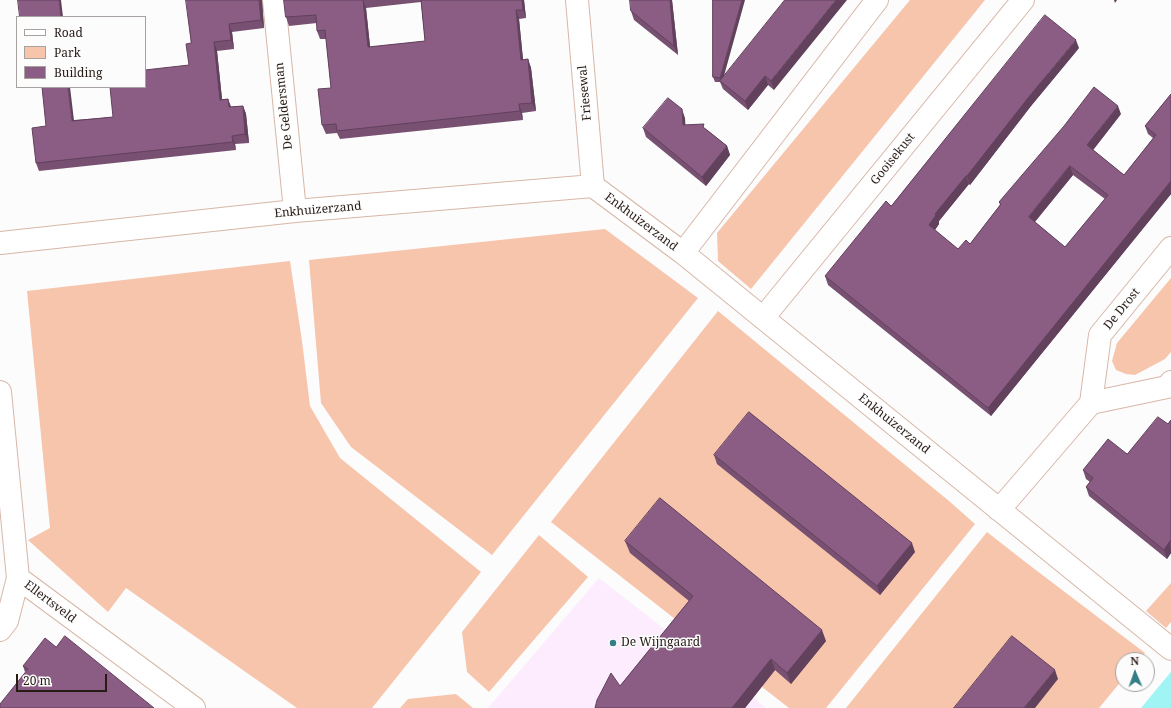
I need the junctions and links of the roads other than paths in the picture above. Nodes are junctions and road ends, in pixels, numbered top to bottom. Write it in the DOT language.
graph roads {
  1 [pos="274,0"];
  2 [pos="577,0"];
  3 [pos="877,0"];
  4 [pos="1023,0"];
  5 [pos="593,186"];
  6 [pos="295,211"];
  7 [pos="0,243"];
  8 [pos="1171,248"];
  9 [pos="683,253"];
  10 [pos="763,318"];
  11 [pos="1171,382"];
  12 [pos="0,392"];
  13 [pos="1091,403"];
  14 [pos="999,510"];
  15 [pos="18,578"];
  16 [pos="0,630"];
  17 [pos="1171,649"];
  18 [pos="194,708"];
  1 -- 6 [label="street, De Geldersman"];
  2 -- 5 [label="street, Friesewal"];
  3 -- 9 [label="street"];
  4 -- 10 [label="street, Gooisekust"];
  5 -- 6 [label="street, Enkhuizerzand"];
  5 -- 9 [label="street, Enkhuizerzand"];
  6 -- 7 [label="street, Enkhuizerzand"];
  8 -- 13 [label="street, De Drost"];
  9 -- 10 [label="street, Enkhuizerzand"];
  10 -- 14 [label="street, Enkhuizerzand"];
  11 -- 13 [label="street"];
  12 -- 15 [label="street, Ellertsveld"];
  13 -- 14 [label="street"];
  14 -- 17 [label="street, Enkhuizerzand"];
  15 -- 16 [label="street"];
  15 -- 18 [label="street, Ellertsveld"];
}
